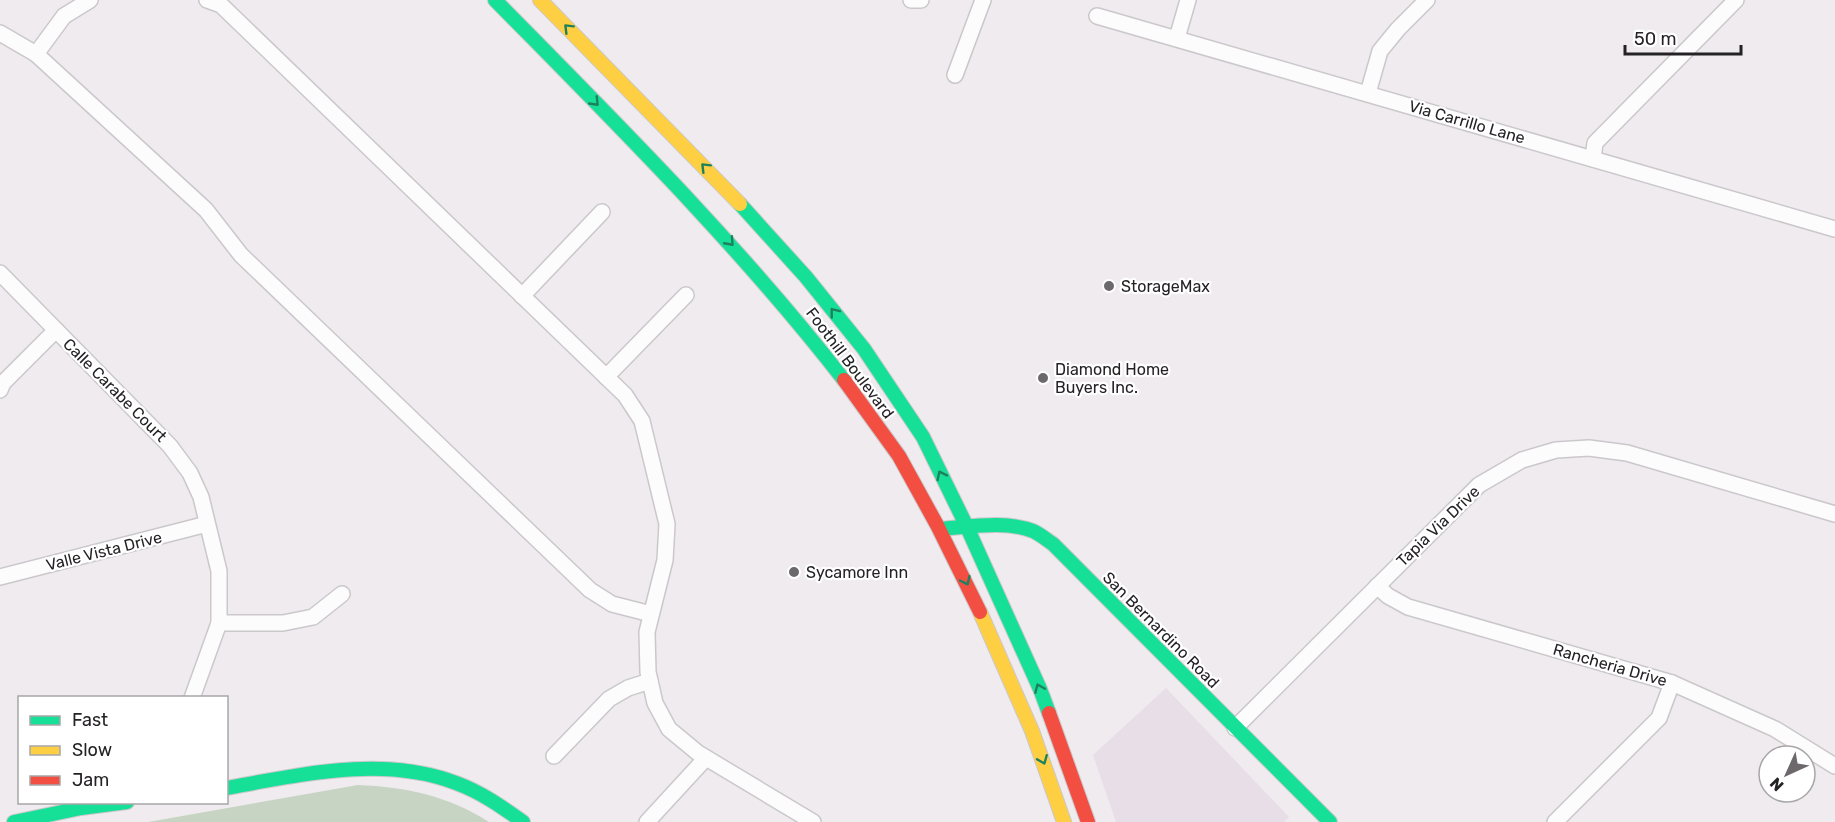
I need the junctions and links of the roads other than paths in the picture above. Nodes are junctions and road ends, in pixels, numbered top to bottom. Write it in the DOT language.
graph roads {
  1 [pos="90,0"];
  2 [pos="207,0"];
  3 [pos="495,0"];
  4 [pos="540,0"];
  5 [pos="911,0"];
  6 [pos="921,0"];
  7 [pos="983,0"];
  8 [pos="1188,0"];
  9 [pos="1427,0"];
  10 [pos="1736,0"];
  11 [pos="1097,16"];
  12 [pos="0,33"];
  13 [pos="1177,38"];
  14 [pos="36,54"];
  15 [pos="955,75"];
  16 [pos="1368,93"];
  17 [pos="1593,159"];
  18 [pos="602,212"];
  19 [pos="1835,229"];
  20 [pos="0,273"];
  21 [pos="686,295"];
  22 [pos="522,296"];
  23 [pos="56,330"];
  24 [pos="606,377"];
  25 [pos="0,390"];
  26 [pos="1835,514"];
  27 [pos="207,524"];
  28 [pos="967,527"];
  29 [pos="940,529"];
  30 [pos="0,577"];
  31 [pos="1377,586"];
  32 [pos="342,594"];
  33 [pos="651,614"];
  34 [pos="219,623"];
  35 [pos="650,681"];
  36 [pos="1672,683"];
  37 [pos="193,696"];
  38 [pos="1235,728"];
  39 [pos="554,756"];
  40 [pos="706,758"];
  41 [pos="1835,766"];
  42 [pos="228,788"];
  43 [pos="112,804"];
  44 [pos="1059,818"];
  45 [pos="14,822"];
  46 [pos="523,822"];
  47 [pos="647,822"];
  48 [pos="813,822"];
  49 [pos="1088,822"];
  50 [pos="1330,822"];
  51 [pos="1555,822"];
  1 -- 14 [label="street"];
  2 -- 22 [label="street"];
  3 -- 29 [label="main road, Foothill Boulevard, one-way"];
  28 -- 4 [label="main road, Foothill Boulevard, one-way"];
  5 -- 6 [label="street"];
  7 -- 15 [label="street"];
  8 -- 13 [label="street"];
  9 -- 16 [label="street"];
  10 -- 17 [label="street"];
  11 -- 13 [label="street, Via Carrillo Lane"];
  12 -- 14 [label="street"];
  13 -- 16 [label="street, Via Carrillo Lane"];
  14 -- 33 [label="street"];
  16 -- 17 [label="street, Via Carrillo Lane"];
  17 -- 19 [label="street, Via Carrillo Lane"];
  18 -- 22 [label="street"];
  20 -- 23 [label="street"];
  21 -- 24 [label="street"];
  22 -- 24 [label="street"];
  23 -- 25 [label="street, Calle Carabe Court"];
  23 -- 27 [label="street, Calle Carabe Court"];
  24 -- 33 [label="street"];
  26 -- 31 [label="street, Tapia Via Drive"];
  27 -- 30 [label="street, Valle Vista Drive"];
  27 -- 34 [label="street, Calle Carabe Court"];
  28 -- 29 [label="main road, San Bernardino Road"];
  28 -- 38 [label="main road, San Bernardino Road"];
  49 -- 28 [label="main road, Foothill Boulevard, one-way"];
  29 -- 44 [label="main road, Foothill Boulevard, one-way"];
  31 -- 36 [label="street, Rancheria Drive"];
  31 -- 38 [label="street, Tapia Via Drive"];
  32 -- 34 [label="street"];
  33 -- 35 [label="street"];
  34 -- 37 [label="street, Calle Carabe Court"];
  35 -- 39 [label="street"];
  35 -- 40 [label="street"];
  36 -- 41 [label="street, Rancheria Drive"];
  36 -- 51 [label="street"];
  38 -- 50 [label="main road, San Bernardino Road"];
  40 -- 47 [label="street"];
  40 -- 48 [label="street"];
  42 -- 46 [label="main road"];
  43 -- 45 [label="main road"];
}
